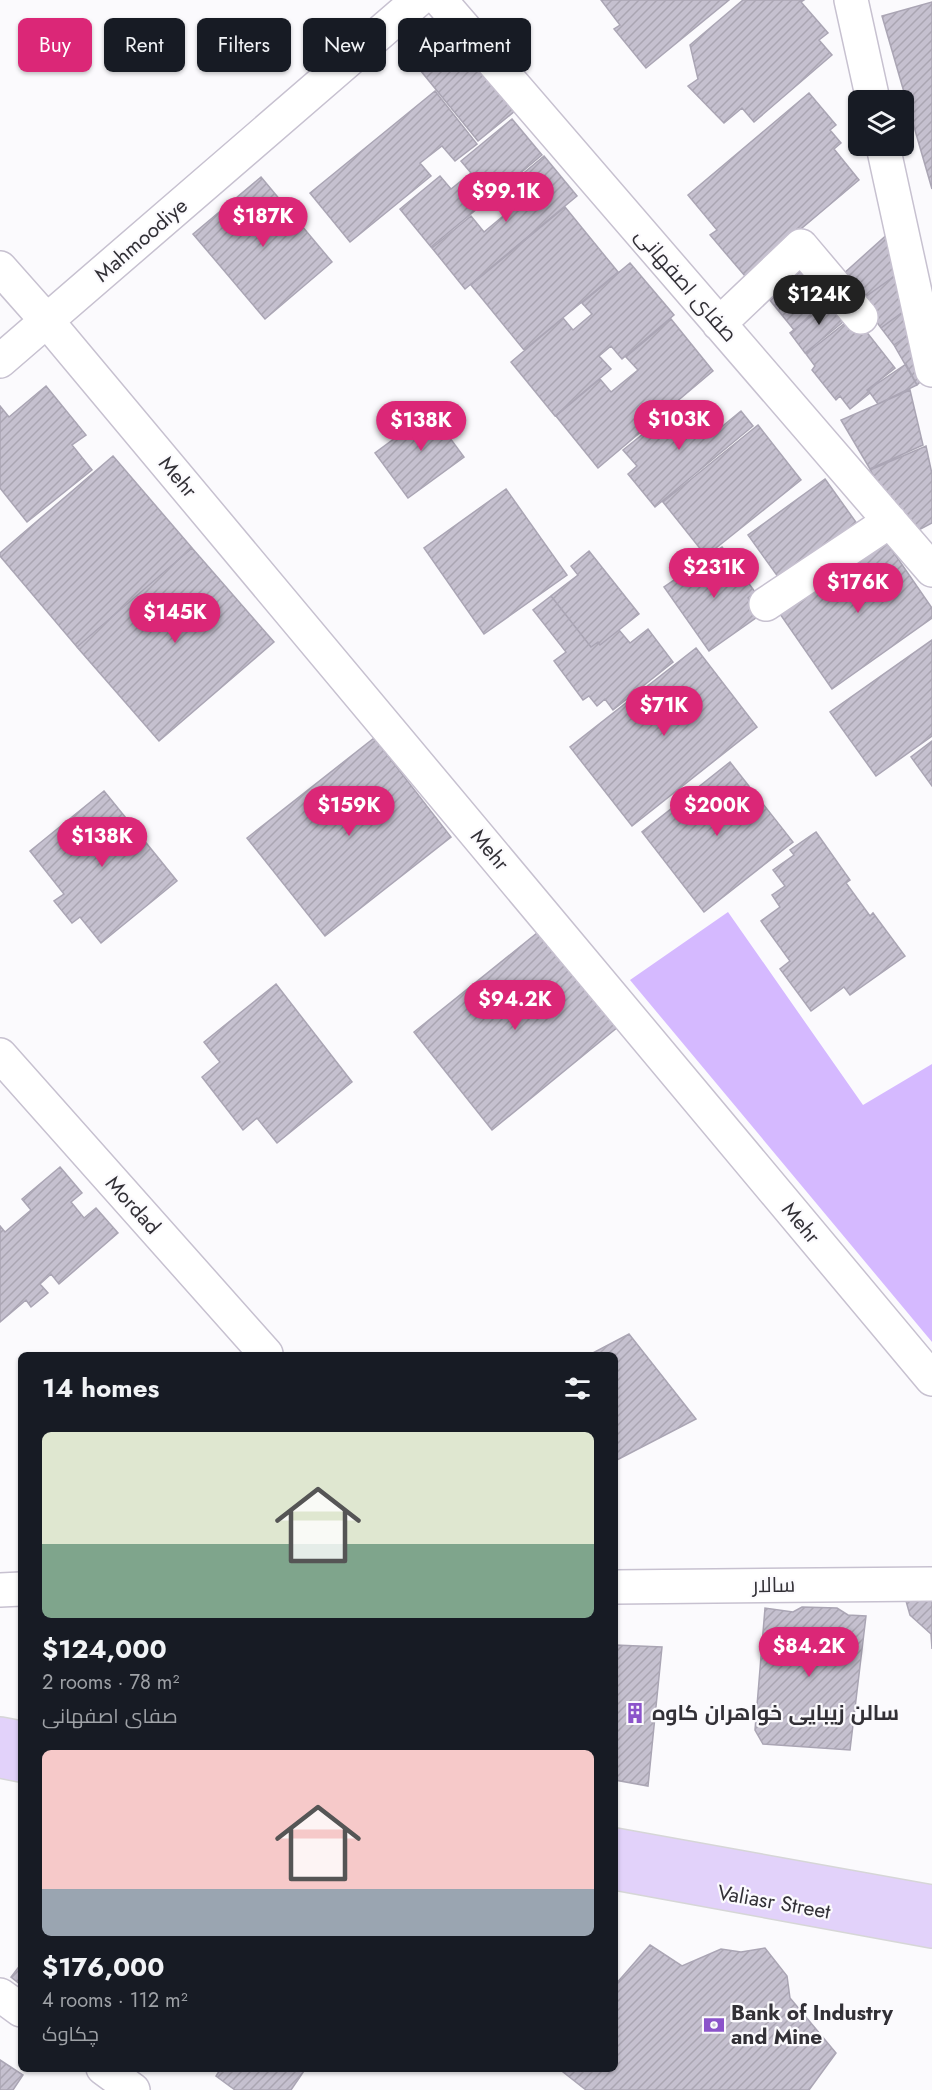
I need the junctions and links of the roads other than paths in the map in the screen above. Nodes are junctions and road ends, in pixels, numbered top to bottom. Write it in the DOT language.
graph roads {
  1 [pos="418,0"];
  2 [pos="440,0"];
  3 [pos="851,0"];
  4 [pos="871,90"];
  5 [pos="885,156"];
  6 [pos="0,268"];
  7 [pos="861,317"];
  8 [pos="47,321"];
  9 [pos="719,324"];
  10 [pos="0,361"];
  11 [pos="932,370"];
  12 [pos="890,521"];
  13 [pos="930,564"];
  14 [pos="766,604"];
  15 [pos="0,1055"];
  16 [pos="264,1352"];
  17 [pos="932,1379"];
  18 [pos="932,1584"];
  19 [pos="618,1587"];
  20 [pos="0,1590"];
  21 [pos="18,1590"];
  22 [pos="0,1734"];
  23 [pos="18,1737"];
  24 [pos="0,1761"];
  25 [pos="18,1764"];
  26 [pos="618,1846"];
  27 [pos="618,1874"];
  28 [pos="932,1902"];
  29 [pos="932,1931"];
  30 [pos="0,1995"];
  31 [pos="18,2008"];
  32 [pos="108,2072"];
  33 [pos="133,2090"];
  1 -- 8 [label="street, Mahmoodiye"];
  2 -- 9 [label="street, صفای اصفهانی"];
  3 -- 4 [label="street"];
  5 -- 11 [label="street"];
  6 -- 8 [label="street, Mehr"];
  7 -- 9 [label="street"];
  8 -- 10 [label="street, Mahmoodiye"];
  8 -- 17 [label="street, Mehr"];
  9 -- 12 [label="street, صفای اصفهانی"];
  12 -- 13 [label="street, صفای اصفهانی"];
  12 -- 14 [label="street"];
  15 -- 16 [label="street, Mordad"];
  18 -- 19 [label="street, سالار"];
  20 -- 21 [label="street"];
  22 -- 23 [label="main road"];
  24 -- 25 [label="main road"];
  26 -- 28 [label="main road, Valiasr Street"];
  27 -- 29 [label="main road, Valiasr Street"];
  30 -- 31 [label="street"];
  32 -- 33 [label="street"];
}
